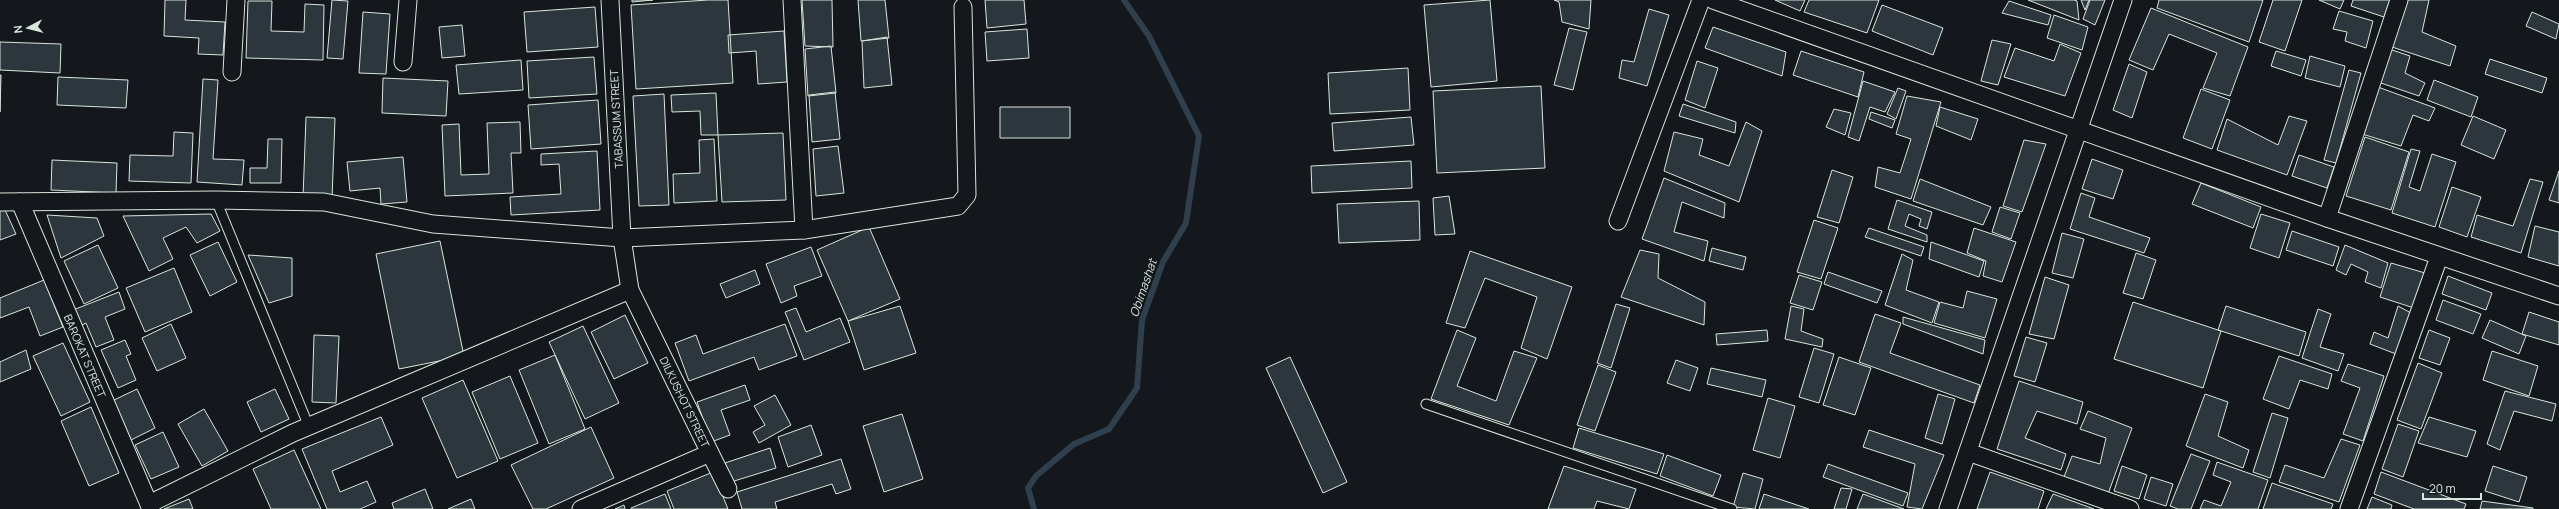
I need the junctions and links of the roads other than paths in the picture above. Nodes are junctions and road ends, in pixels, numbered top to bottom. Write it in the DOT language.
graph roads {
  1 [pos="236,0"];
  2 [pos="408,0"];
  3 [pos="610,0"];
  4 [pos="792,0"];
  5 [pos="1701,0"];
  6 [pos="1713,0"];
  7 [pos="2123,0"];
  8 [pos="2399,0"];
  9 [pos="963,7"];
  10 [pos="403,62"];
  11 [pos="232,72"];
  12 [pos="2078,128"];
  13 [pos="216,200"];
  14 [pos="0,202"];
  15 [pos="20,202"];
  16 [pos="2328,218"];
  17 [pos="1618,221"];
  18 [pos="804,230"];
  19 [pos="622,238"];
  20 [pos="2439,257"];
  21 [pos="630,290"];
  22 [pos="2559,296"];
  23 [pos="1426,404"];
  24 [pos="309,427"];
  25 [pos="1968,452"];
  26 [pos="710,453"];
  27 [pos="728,489"];
  28 [pos="150,506"];
  29 [pos="581,509"];
  30 [pos="1732,509"];
  31 [pos="1948,509"];
  32 [pos="2130,509"];
  33 [pos="2349,509"];
  1 -- 11 [label="street"];
  2 -- 10 [label="street"];
  3 -- 19 [label="street, TABASSUM STREET"];
  4 -- 18 [label="street"];
  5 -- 17 [label="street"];
  6 -- 12 [label="street"];
  7 -- 12 [label="street"];
  8 -- 16 [label="street"];
  9 -- 18 [label="street"];
  12 -- 16 [label="street"];
  12 -- 25 [label="street"];
  13 -- 15 [label="street"];
  13 -- 19 [label="street"];
  13 -- 24 [label="lane"];
  14 -- 15 [label="street"];
  15 -- 28 [label="street, BAROKAT STREET"];
  16 -- 20 [label="street"];
  18 -- 19 [label="street"];
  19 -- 21 [label="street, TABASSUM STREET"];
  20 -- 22 [label="street"];
  20 -- 33 [label="street"];
  21 -- 24 [label="street"];
  21 -- 26 [label="street, DILKUSHOT STREET"];
  23 -- 30 [label="lane"];
  24 -- 28 [label="street"];
  25 -- 31 [label="street"];
  25 -- 32 [label="street"];
  26 -- 27 [label="street"];
  26 -- 29 [label="street, DILKUSHOT STREET"];
}
